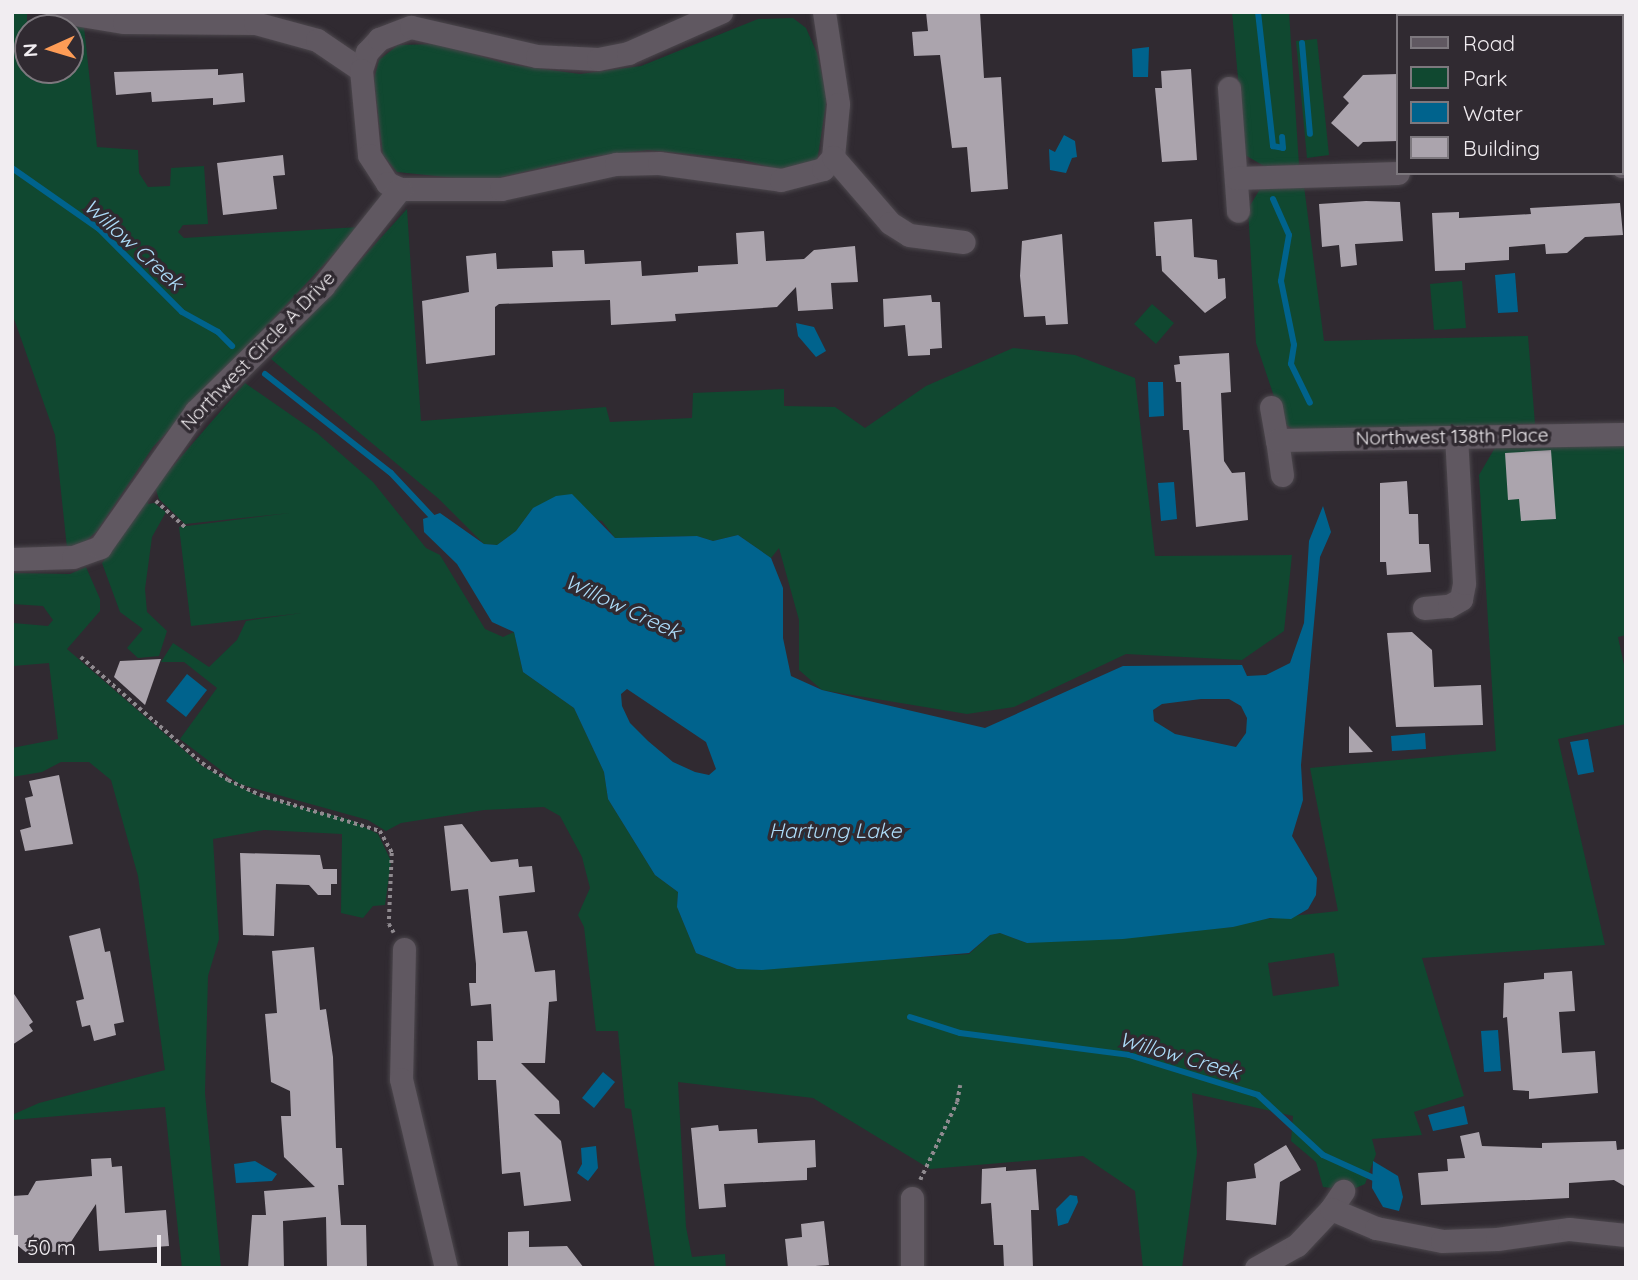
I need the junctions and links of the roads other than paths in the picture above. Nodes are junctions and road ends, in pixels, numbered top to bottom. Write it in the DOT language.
graph roads {
  1 [pos="62,12"];
  2 [pos="721,12"];
  3 [pos="823,12"];
  4 [pos="360,70"];
  5 [pos="1229,88"];
  6 [pos="833,157"];
  7 [pos="1396,173"];
  8 [pos="1236,178"];
  9 [pos="400,189"];
  10 [pos="1238,211"];
  11 [pos="964,242"];
  12 [pos="1271,407"];
  13 [pos="1626,434"];
  14 [pos="1456,437"];
  15 [pos="1277,440"];
  16 [pos="1282,475"];
  17 [pos="12,559"];
  18 [pos="1424,608"];
  19 [pos="404,948"];
  20 [pos="912,1198"];
  21 [pos="1626,1235"];
  22 [pos="446,1268"];
  23 [pos="912,1268"];
  24 [pos="1256,1268"];
  1 -- 4 [label="street"];
  2 -- 4 [label="street"];
  3 -- 6 [label="street"];
  4 -- 9 [label="street"];
  5 -- 8 [label="street"];
  6 -- 9 [label="street"];
  6 -- 11 [label="street"];
  7 -- 8 [label="street"];
  8 -- 10 [label="street"];
  9 -- 17 [label="street, Northwest Circle A Drive"];
  12 -- 15 [label="street"];
  13 -- 14 [label="street, Northwest 138th Place"];
  14 -- 15 [label="street, Northwest 138th Place"];
  14 -- 18 [label="street"];
  15 -- 16 [label="street"];
  19 -- 22 [label="street"];
  20 -- 23 [label="street"];
  21 -- 24 [label="street"];
}
